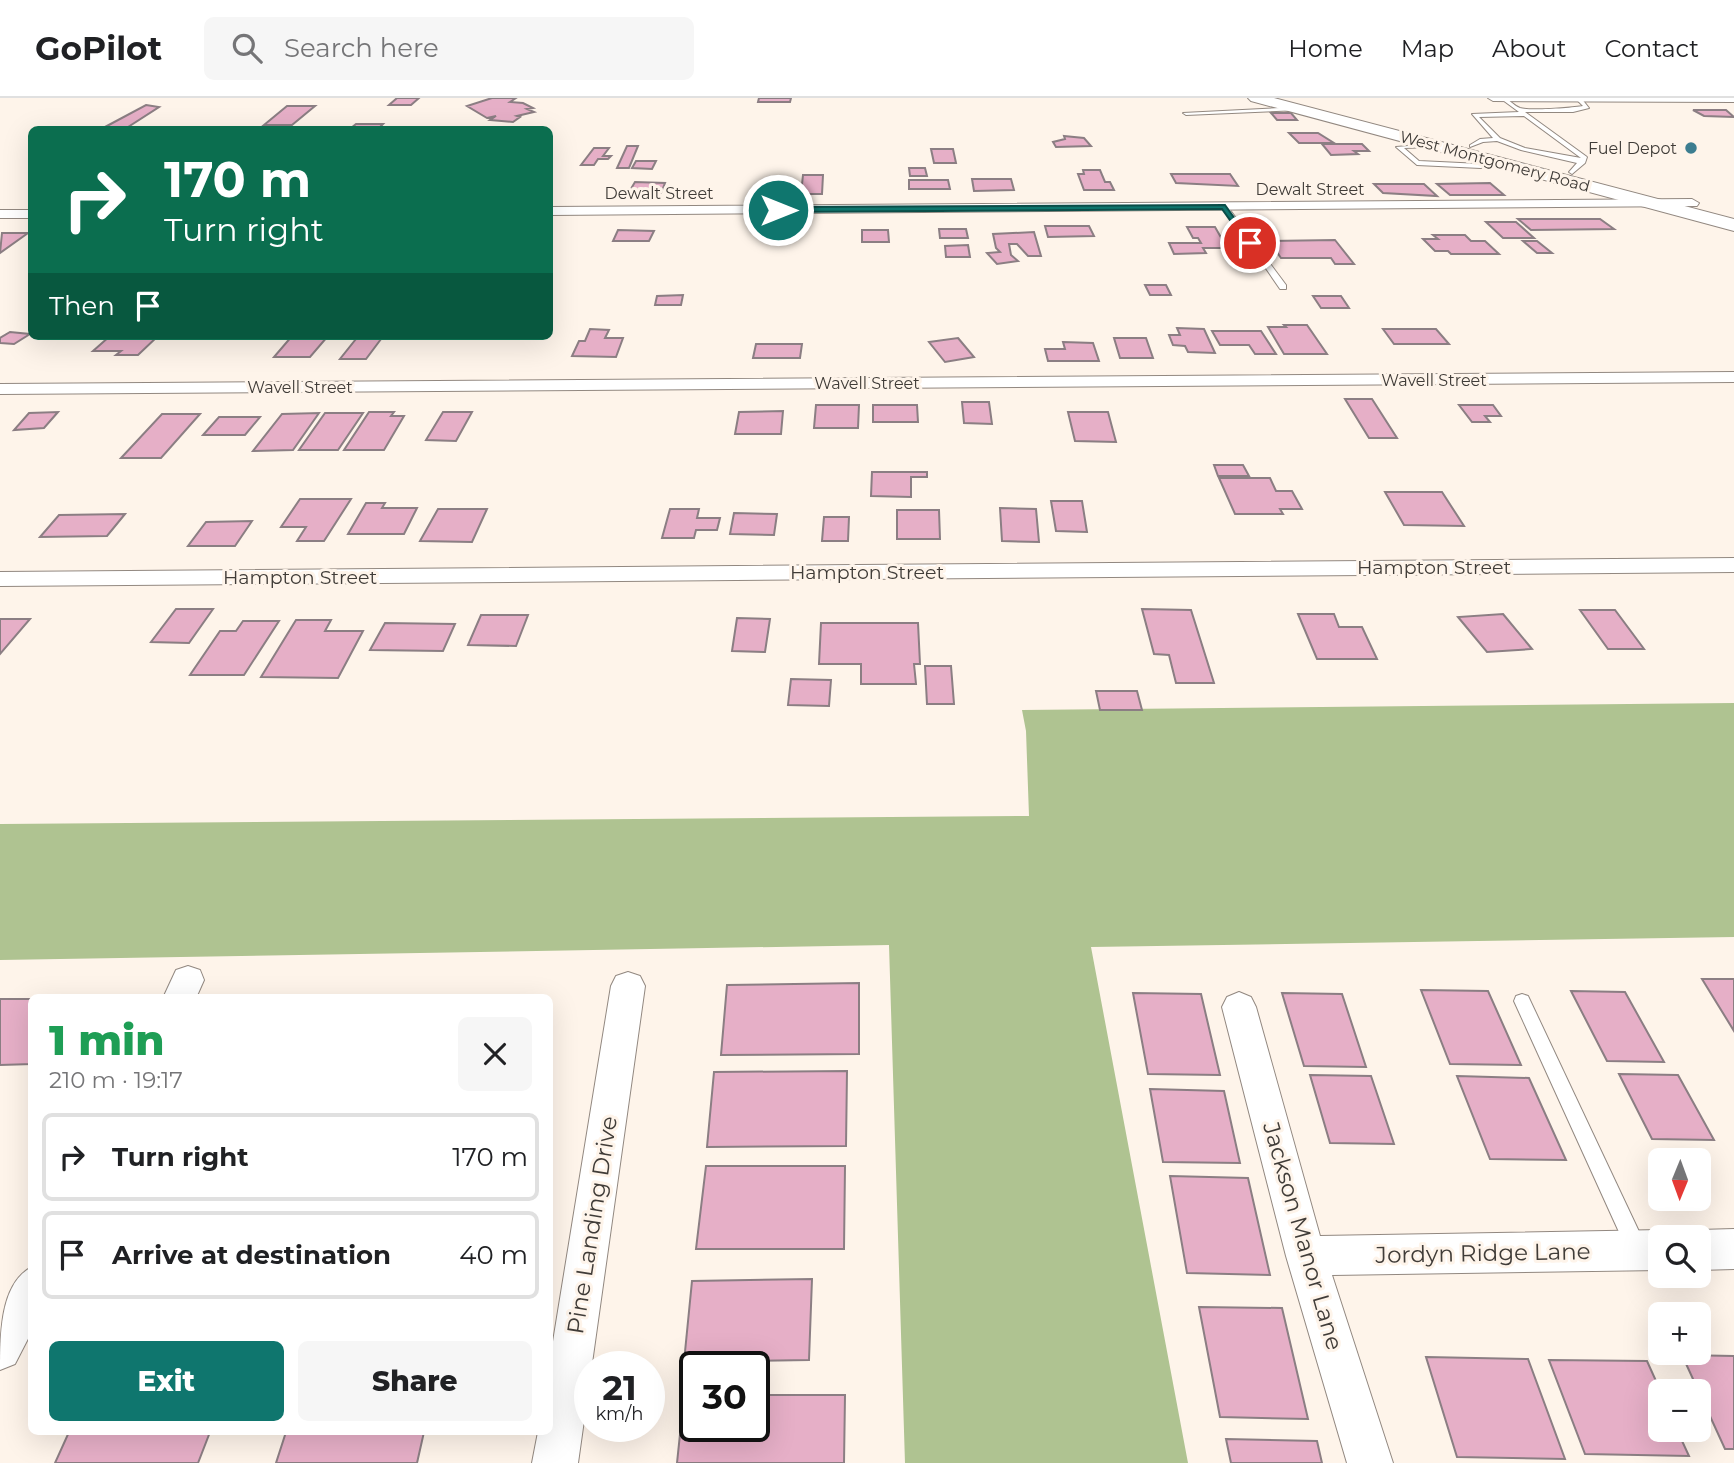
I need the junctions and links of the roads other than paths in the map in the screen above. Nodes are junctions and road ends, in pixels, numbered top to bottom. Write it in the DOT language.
graph roads {
  1 [pos="1256,98"];
  2 [pos="1493,98"];
  3 [pos="1503,98"];
  4 [pos="1561,98"];
  5 [pos="1578,99"];
  6 [pos="1734,100"];
  7 [pos="1293,104"];
  8 [pos="1524,112"];
  9 [pos="1186,113"];
  10 [pos="1527,124"];
  11 [pos="1540,124"];
  12 [pos="1490,126"];
  13 [pos="1502,130"];
  14 [pos="1535,130"];
  15 [pos="1550,130"];
  16 [pos="1544,136"];
  17 [pos="1559,137"];
  18 [pos="1496,138"];
  19 [pos="1509,140"];
  20 [pos="1521,143"];
  21 [pos="1553,143"];
  22 [pos="1568,143"];
  23 [pos="1432,145"];
  24 [pos="1472,146"];
  25 [pos="1499,162"];
  26 [pos="1578,167"];
  27 [pos="1692,203"];
  28 [pos="1654,204"];
  29 [pos="1225,207"];
  30 [pos="553,211"];
  31 [pos="0,214"];
  32 [pos="28,214"];
  33 [pos="1734,214"];
  34 [pos="1734,225"];
  35 [pos="1283,287"];
  36 [pos="1734,377"];
  37 [pos="0,389"];
  38 [pos="1734,565"];
  39 [pos="0,579"];
  40 [pos="628,986"];
  41 [pos="1522,1001"];
  42 [pos="1239,1007"];
  43 [pos="1648,1249"];
  44 [pos="1734,1249"];
  45 [pos="1711,1250"];
  46 [pos="1648,1251"];
  47 [pos="1306,1256"];
  48 [pos="28,1295"];
  49 [pos="0,1349"];
  50 [pos="555,1463"];
  51 [pos="1370,1463"];
  1 -- 7 [label="main road, West Montgomery Road"];
  2 -- 3 [label="street"];
  3 -- 4 [label="street"];
  3 -- 8 [label="lane"];
  4 -- 5 [label="street"];
  5 -- 6 [label="street"];
  5 -- 8 [label="lane"];
  7 -- 9 [label="lane"];
  7 -- 23 [label="main road, West Montgomery Road"];
  7 -- 24 [label="main road, West Montgomery Road"];
  8 -- 11 [label="lane"];
  8 -- 12 [label="lane"];
  10 -- 11 [label="lane"];
  11 -- 15 [label="lane"];
  12 -- 13 [label="lane"];
  12 -- 18 [label="lane"];
  14 -- 15 [label="lane"];
  15 -- 17 [label="lane"];
  16 -- 17 [label="lane"];
  17 -- 22 [label="lane"];
  18 -- 19 [label="lane"];
  18 -- 24 [label="lane"];
  19 -- 20 [label="lane"];
  19 -- 26 [label="lane"];
  21 -- 22 [label="lane"];
  22 -- 26 [label="lane"];
  23 -- 25 [label="main road, West Montgomery Road"];
  23 -- 25 [label="lane"];
  24 -- 26 [label="main road, West Montgomery Road"];
  25 -- 28 [label="main road, West Montgomery Road"];
  26 -- 27 [label="main road, West Montgomery Road"];
  27 -- 28 [label="street, Dewalt Street"];
  27 -- 33 [label="main road, West Montgomery Road"];
  28 -- 29 [label="street, Dewalt Street"];
  28 -- 34 [label="main road, West Montgomery Road"];
  29 -- 30 [label="street, Dewalt Street"];
  29 -- 35 [label="lane"];
  31 -- 32 [label="street"];
  36 -- 37 [label="street, Wavell Street"];
  38 -- 39 [label="street, Hampton Street"];
  40 -- 50 [label="street, Pine Landing Drive"];
  41 -- 43 [label="lane"];
  42 -- 47 [label="street, Jackson Manor Lane"];
  44 -- 45 [label="street"];
  46 -- 47 [label="street, Jordyn Ridge Lane"];
  47 -- 51 [label="street, Jackson Manor Lane"];
  48 -- 49 [label="street"];
}
